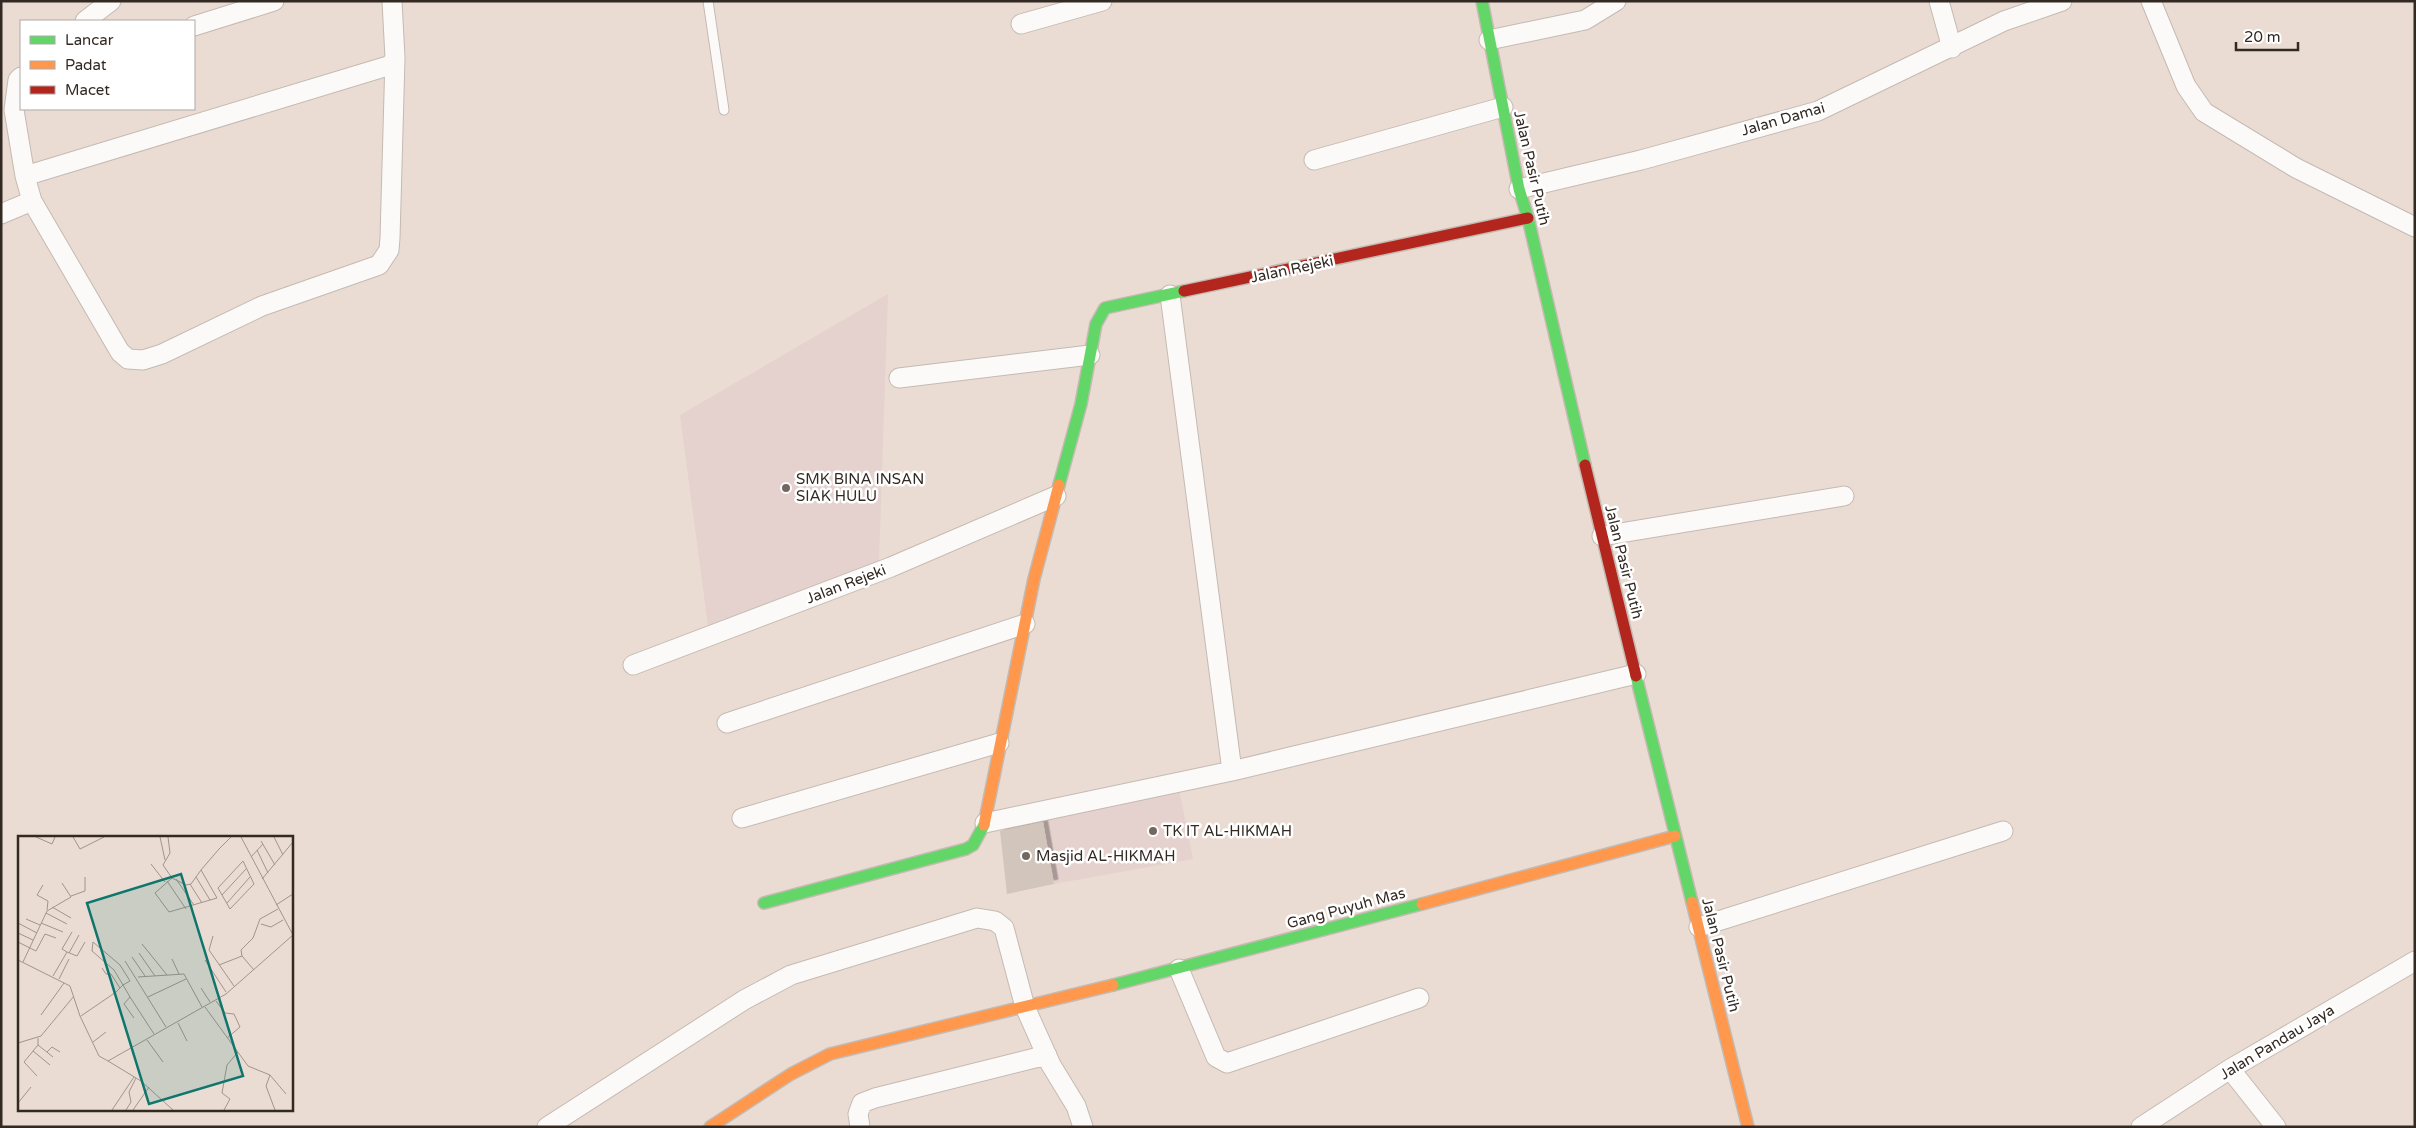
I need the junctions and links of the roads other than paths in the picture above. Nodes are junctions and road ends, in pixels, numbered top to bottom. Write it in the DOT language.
graph roads {
  1 [pos="112,1"];
  2 [pos="274,1"];
  3 [pos="392,1"];
  4 [pos="708,1"];
  5 [pos="1102,1"];
  6 [pos="1482,1"];
  7 [pos="1616,1"];
  8 [pos="1939,1"];
  9 [pos="2062,1"];
  10 [pos="2151,1"];
  11 [pos="86,20"];
  12 [pos="1022,24"];
  13 [pos="195,26"];
  14 [pos="1489,40"];
  15 [pos="1952,48"];
  16 [pos="395,58"];
  17 [pos="20,79"];
  18 [pos="1503,107"];
  19 [pos="724,110"];
  20 [pos="8,113"];
  21 [pos="1314,160"];
  22 [pos="25,176"];
  23 [pos="1519,189"];
  24 [pos="32,201"];
  25 [pos="1,214"];
  26 [pos="1528,218"];
  27 [pos="2415,227"];
  28 [pos="1170,295"];
  29 [pos="1090,356"];
  30 [pos="899,378"];
  31 [pos="1056,496"];
  32 [pos="1844,496"];
  33 [pos="1602,536"];
  34 [pos="1025,624"];
  35 [pos="633,665"];
  36 [pos="1636,674"];
  37 [pos="727,723"];
  38 [pos="999,744"];
  39 [pos="1232,771"];
  40 [pos="742,818"];
  41 [pos="985,823"];
  42 [pos="2003,831"];
  43 [pos="1675,836"];
  44 [pos="764,903"];
  45 [pos="1700,927"];
  46 [pos="2415,961"];
  47 [pos="1179,969"];
  48 [pos="1419,998"];
  49 [pos="1025,1007"];
  50 [pos="1047,1055"];
  51 [pos="2230,1070"];
  52 [pos="547,1127"];
  53 [pos="710,1127"];
  54 [pos="860,1127"];
  55 [pos="1083,1127"];
  56 [pos="1748,1127"];
  57 [pos="2142,1127"];
  58 [pos="2276,1127"];
  1 -- 11 [label="street"];
  2 -- 13 [label="street"];
  3 -- 16 [label="street"];
  4 -- 19 [label="lane"];
  5 -- 12 [label="street"];
  6 -- 14 [label="main road, Jalan Pasir Putih"];
  7 -- 14 [label="street"];
  8 -- 15 [label="street"];
  9 -- 15 [label="street, Jalan Damai"];
  10 -- 27 [label="street"];
  14 -- 18 [label="main road, Jalan Pasir Putih"];
  15 -- 23 [label="street, Jalan Damai"];
  16 -- 22 [label="street"];
  16 -- 24 [label="street"];
  17 -- 20 [label="street"];
  18 -- 21 [label="street"];
  18 -- 23 [label="main road, Jalan Pasir Putih"];
  20 -- 22 [label="street"];
  22 -- 24 [label="street"];
  23 -- 26 [label="main road, Jalan Pasir Putih"];
  24 -- 25 [label="street"];
  26 -- 28 [label="main road, Jalan Rejeki"];
  26 -- 33 [label="main road, Jalan Pasir Putih"];
  28 -- 29 [label="main road, Jalan Rejeki"];
  28 -- 39 [label="street"];
  29 -- 30 [label="street"];
  29 -- 31 [label="main road, Jalan Rejeki"];
  31 -- 34 [label="main road, Jalan Rejeki"];
  31 -- 35 [label="street, Jalan Rejeki"];
  32 -- 33 [label="street"];
  33 -- 36 [label="main road, Jalan Pasir Putih"];
  34 -- 37 [label="street"];
  34 -- 38 [label="main road, Jalan Rejeki"];
  36 -- 39 [label="street"];
  36 -- 43 [label="main road, Jalan Pasir Putih"];
  38 -- 40 [label="street"];
  38 -- 41 [label="main road, Jalan Rejeki"];
  39 -- 41 [label="street"];
  41 -- 44 [label="main road, Jalan Rejeki"];
  42 -- 45 [label="street"];
  43 -- 45 [label="main road, Jalan Pasir Putih"];
  43 -- 47 [label="main road, Gang Puyuh Mas"];
  45 -- 56 [label="main road, Jalan Pasir Putih"];
  46 -- 51 [label="street, Jalan Pandau Jaya"];
  47 -- 48 [label="street"];
  47 -- 49 [label="main road, Gang Puyuh Mas"];
  49 -- 50 [label="street"];
  49 -- 52 [label="street"];
  49 -- 53 [label="main road, Gang Puyuh Mas"];
  50 -- 54 [label="street"];
  50 -- 55 [label="street"];
  51 -- 57 [label="street, Jalan Pandau Jaya"];
  51 -- 58 [label="street"];
}
